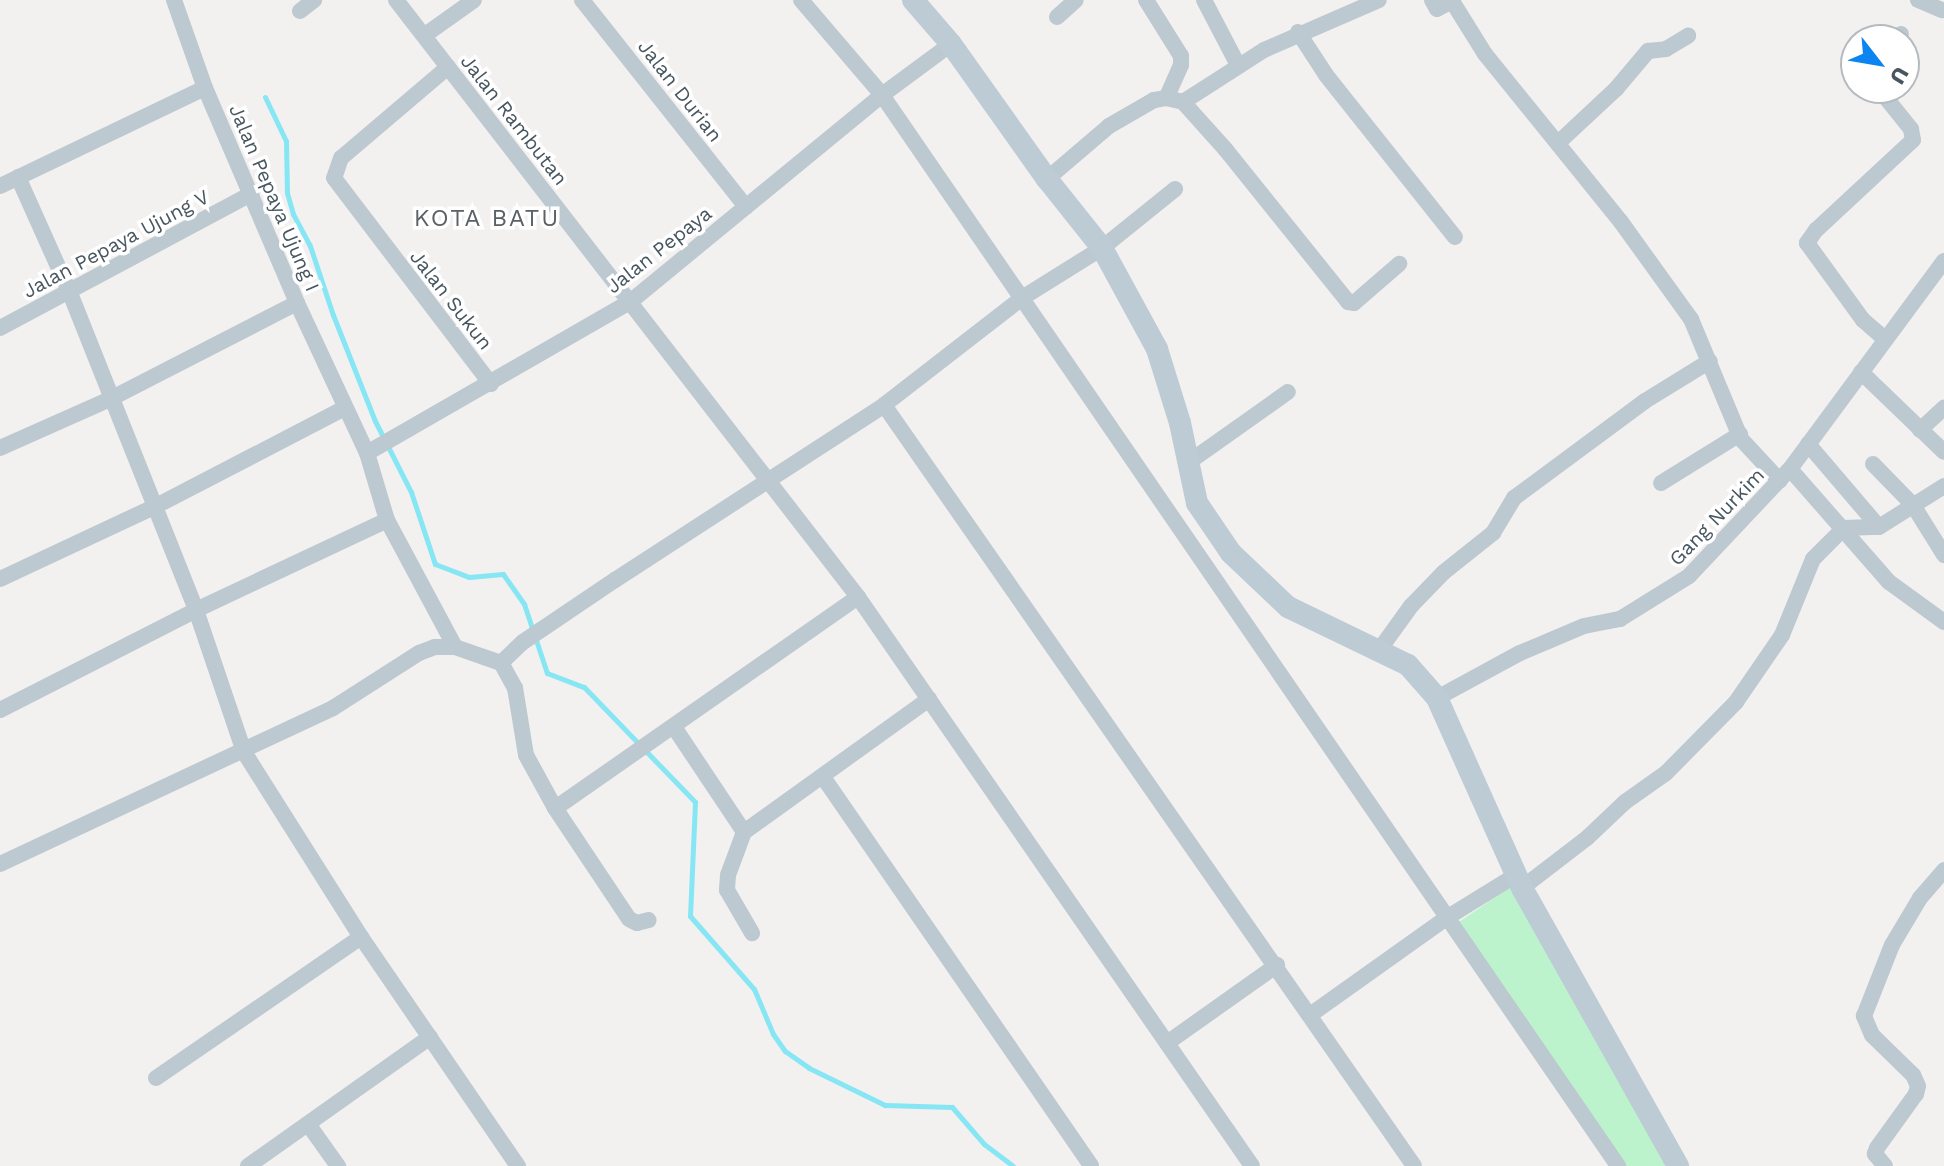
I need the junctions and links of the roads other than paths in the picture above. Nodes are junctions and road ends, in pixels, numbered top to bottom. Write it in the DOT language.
graph roads {
  1 [pos="174,0"];
  2 [pos="314,0"];
  3 [pos="396,0"];
  4 [pos="474,0"];
  5 [pos="582,0"];
  6 [pos="801,0"];
  7 [pos="913,0"];
  8 [pos="1076,0"];
  9 [pos="1146,0"];
  10 [pos="1204,0"];
  11 [pos="1379,0"];
  12 [pos="1918,0"];
  13 [pos="1435,4"];
  14 [pos="1942,10"];
  15 [pos="300,11"];
  16 [pos="1057,17"];
  17 [pos="1298,32"];
  18 [pos="425,35"];
  19 [pos="1688,36"];
  20 [pos="951,44"];
  21 [pos="1238,65"];
  22 [pos="448,67"];
  23 [pos="205,88"];
  24 [pos="882,95"];
  25 [pos="1166,98"];
  26 [pos="1183,102"];
  27 [pos="1891,104"];
  28 [pos="1558,143"];
  29 [pos="18,177"];
  30 [pos="1047,179"];
  31 [pos="0,186"];
  32 [pos="1175,189"];
  33 [pos="251,194"];
  34 [pos="746,207"];
  35 [pos="1455,237"];
  36 [pos="1102,248"];
  37 [pos="1944,261"];
  38 [pos="1399,264"];
  39 [pos="70,293"];
  40 [pos="1022,298"];
  41 [pos="630,302"];
  42 [pos="297,303"];
  43 [pos="0,328"];
  44 [pos="1884,338"];
  45 [pos="1710,361"];
  46 [pos="1861,372"];
  47 [pos="491,384"];
  48 [pos="1288,392"];
  49 [pos="110,399"];
  50 [pos="884,405"];
  51 [pos="1944,408"];
  52 [pos="343,409"];
  53 [pos="1920,430"];
  54 [pos="1740,434"];
  55 [pos="1808,444"];
  56 [pos="0,448"];
  57 [pos="373,450"];
  58 [pos="1944,452"];
  59 [pos="1189,462"];
  60 [pos="1873,464"];
  61 [pos="1785,475"];
  62 [pos="770,479"];
  63 [pos="1661,483"];
  64 [pos="1944,486"];
  65 [pos="1913,505"];
  66 [pos="154,507"];
  67 [pos="387,520"];
  68 [pos="1879,527"];
  69 [pos="1844,528"];
  70 [pos="1944,555"];
  71 [pos="0,579"];
  72 [pos="858,597"];
  73 [pos="196,610"];
  74 [pos="1944,623"];
  75 [pos="1944,640"];
  76 [pos="455,647"];
  77 [pos="1380,649"];
  78 [pos="501,663"];
  79 [pos="1437,698"];
  80 [pos="929,699"];
  81 [pos="0,710"];
  82 [pos="674,727"];
  83 [pos="244,752"];
  84 [pos="823,777"];
  85 [pos="555,808"];
  86 [pos="744,832"];
  87 [pos="0,864"];
  88 [pos="1944,870"];
  89 [pos="1519,882"];
  90 [pos="1448,917"];
  91 [pos="649,920"];
  92 [pos="752,933"];
  93 [pos="361,937"];
  94 [pos="1277,965"];
  95 [pos="1310,1015"];
  96 [pos="430,1037"];
  97 [pos="1167,1043"];
  98 [pos="156,1078"];
  99 [pos="308,1124"];
  100 [pos="248,1166"];
  101 [pos="338,1166"];
  102 [pos="518,1166"];
  103 [pos="1091,1166"];
  104 [pos="1252,1166"];
  105 [pos="1414,1166"];
  106 [pos="1618,1166"];
  107 [pos="1678,1166"];
  108 [pos="1885,1166"];
  1 -- 23 [label="street, Jalan Pepaya Ujung I"];
  2 -- 15 [label="street"];
  3 -- 18 [label="street, Jalan Rambutan"];
  4 -- 18 [label="street"];
  5 -- 34 [label="street, Jalan Durian"];
  6 -- 24 [label="street"];
  7 -- 20 [label="main road"];
  8 -- 16 [label="street"];
  9 -- 25 [label="street"];
  10 -- 21 [label="street"];
  11 -- 17 [label="street"];
  12 -- 14 [label="street"];
  13 -- 28 [label="street"];
  17 -- 21 [label="street"];
  17 -- 35 [label="street"];
  18 -- 22 [label="street, Jalan Rambutan"];
  19 -- 28 [label="street"];
  20 -- 24 [label="street, Jalan Pepaya"];
  20 -- 30 [label="main road"];
  21 -- 26 [label="street"];
  22 -- 41 [label="street, Jalan Rambutan"];
  22 -- 47 [label="street, Jalan Sukun"];
  23 -- 29 [label="street"];
  23 -- 33 [label="street, Jalan Pepaya Ujung I"];
  24 -- 34 [label="street, Jalan Pepaya"];
  24 -- 40 [label="street"];
  25 -- 26 [label="street"];
  25 -- 30 [label="street"];
  26 -- 38 [label="street"];
  27 -- 44 [label="street"];
  28 -- 45 [label="street"];
  29 -- 31 [label="street"];
  29 -- 39 [label="street"];
  30 -- 36 [label="main road"];
  32 -- 36 [label="street"];
  33 -- 39 [label="street, Jalan Pepaya Ujung V"];
  33 -- 42 [label="street, Jalan Pepaya Ujung I"];
  34 -- 41 [label="street, Jalan Pepaya"];
  36 -- 40 [label="street"];
  36 -- 59 [label="main road"];
  37 -- 44 [label="street, Gang Nurkim"];
  39 -- 43 [label="street, Jalan Pepaya Ujung V"];
  39 -- 49 [label="street"];
  40 -- 50 [label="street"];
  40 -- 90 [label="street"];
  41 -- 47 [label="street, Jalan Pepaya"];
  41 -- 62 [label="street, Jalan Rambutan"];
  42 -- 49 [label="street"];
  42 -- 52 [label="street, Jalan Pepaya Ujung I"];
  44 -- 46 [label="street, Gang Nurkim"];
  45 -- 54 [label="street"];
  45 -- 77 [label="street"];
  46 -- 53 [label="street"];
  46 -- 55 [label="street, Gang Nurkim"];
  47 -- 57 [label="street, Jalan Pepaya"];
  48 -- 59 [label="street"];
  49 -- 56 [label="street"];
  49 -- 66 [label="street"];
  50 -- 62 [label="street"];
  50 -- 94 [label="street"];
  51 -- 53 [label="street"];
  52 -- 57 [label="street, Jalan Pepaya Ujung I"];
  52 -- 66 [label="street"];
  53 -- 58 [label="street"];
  54 -- 61 [label="street"];
  54 -- 63 [label="street"];
  55 -- 61 [label="street, Gang Nurkim"];
  55 -- 68 [label="street"];
  57 -- 67 [label="street, Jalan Pepaya Ujung I"];
  59 -- 77 [label="main road"];
  60 -- 65 [label="street"];
  61 -- 69 [label="street"];
  61 -- 79 [label="street, Gang Nurkim"];
  62 -- 72 [label="street, Jalan Rambutan"];
  62 -- 78 [label="street"];
  64 -- 65 [label="street"];
  65 -- 68 [label="street"];
  65 -- 70 [label="street"];
  66 -- 71 [label="street"];
  66 -- 73 [label="street"];
  67 -- 73 [label="street"];
  67 -- 76 [label="street, Jalan Pepaya Ujung I"];
  68 -- 69 [label="street"];
  69 -- 74 [label="street"];
  69 -- 89 [label="street"];
  72 -- 80 [label="street, Jalan Rambutan"];
  72 -- 82 [label="street"];
  73 -- 81 [label="street"];
  73 -- 83 [label="street"];
  74 -- 75 [label="street"];
  76 -- 78 [label="street"];
  76 -- 83 [label="street"];
  77 -- 79 [label="main road"];
  78 -- 85 [label="street"];
  79 -- 89 [label="main road"];
  80 -- 84 [label="street"];
  80 -- 97 [label="street, Jalan Rambutan"];
  82 -- 85 [label="street"];
  82 -- 86 [label="street"];
  83 -- 87 [label="street"];
  83 -- 93 [label="street"];
  84 -- 86 [label="street"];
  84 -- 103 [label="street"];
  85 -- 91 [label="street"];
  86 -- 92 [label="street"];
  88 -- 108 [label="street"];
  89 -- 90 [label="street"];
  89 -- 107 [label="main road"];
  90 -- 95 [label="street"];
  90 -- 106 [label="street"];
  93 -- 96 [label="street"];
  93 -- 98 [label="street"];
  94 -- 95 [label="street"];
  94 -- 97 [label="street"];
  95 -- 105 [label="street"];
  96 -- 99 [label="street"];
  96 -- 102 [label="street"];
  97 -- 104 [label="street, Jalan Rambutan"];
  99 -- 100 [label="street"];
  99 -- 101 [label="street"];
}
